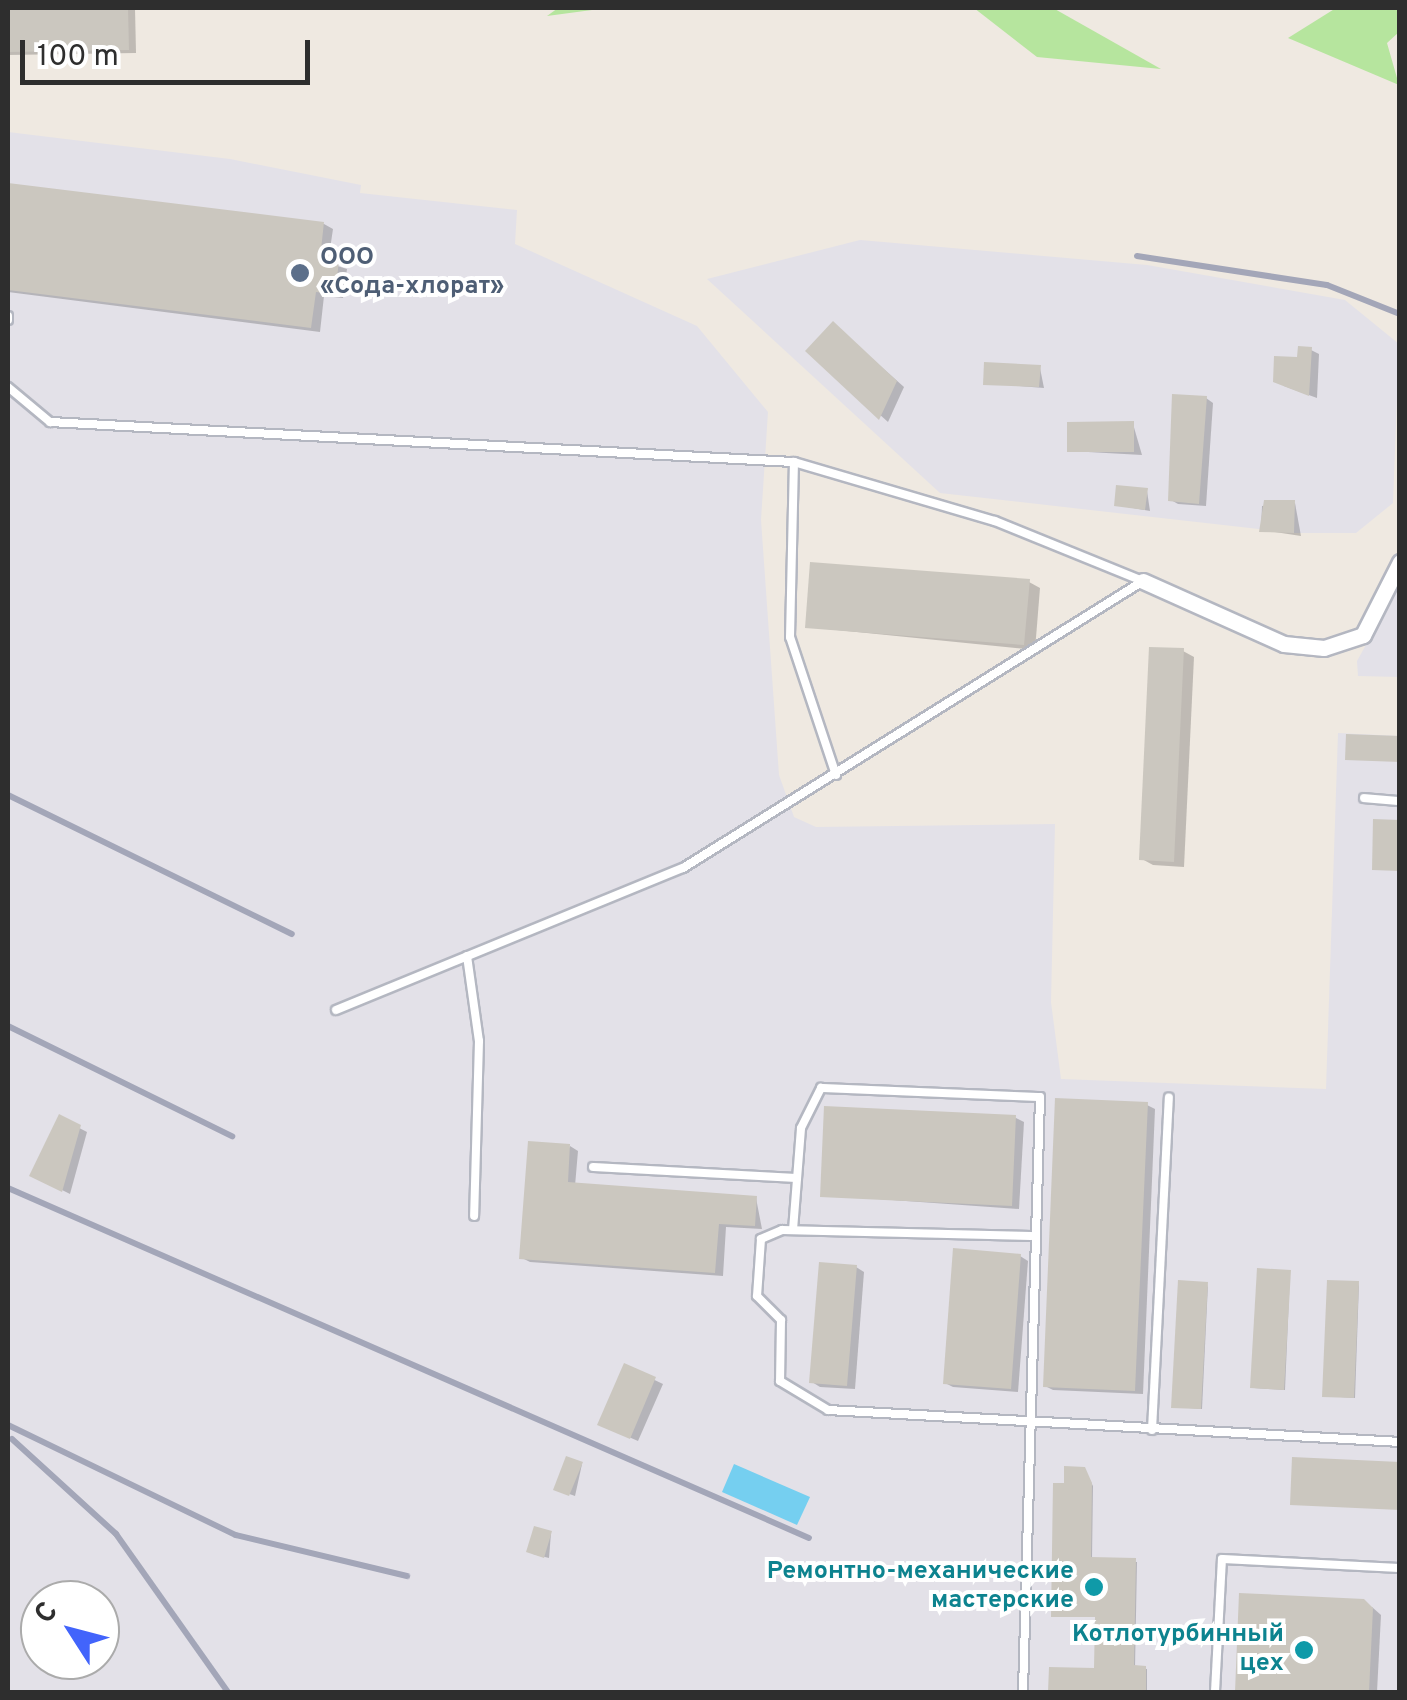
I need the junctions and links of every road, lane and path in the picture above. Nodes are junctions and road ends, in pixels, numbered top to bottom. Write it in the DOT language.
graph roads {
  1 [pos="8,386"];
  2 [pos="794,462"];
  3 [pos="1400,562"];
  4 [pos="1143,580"];
  5 [pos="836,775"];
  6 [pos="1364,798"];
  7 [pos="1400,801"];
  8 [pos="467,956"];
  9 [pos="336,1010"];
  10 [pos="1169,1097"];
  11 [pos="593,1167"];
  12 [pos="797,1178"];
  13 [pos="474,1216"];
  14 [pos="793,1230"];
  15 [pos="1031,1236"];
  16 [pos="1031,1422"];
  17 [pos="1152,1430"];
  18 [pos="1400,1442"];
  19 [pos="1400,1568"];
  20 [pos="1023,1692"];
  21 [pos="1216,1692"];
  1 -- 2 [label="lane"];
  2 -- 4 [label="lane"];
  2 -- 5 [label="lane"];
  3 -- 4 [label="street"];
  4 -- 5 [label="lane"];
  5 -- 8 [label="lane"];
  6 -- 7 [label="lane"];
  8 -- 9 [label="lane"];
  8 -- 13 [label="lane"];
  10 -- 17 [label="lane"];
  11 -- 12 [label="lane"];
  12 -- 14 [label="lane"];
  12 -- 15 [label="lane"];
  14 -- 15 [label="lane"];
  14 -- 16 [label="lane"];
  15 -- 16 [label="lane"];
  16 -- 17 [label="lane"];
  16 -- 20 [label="lane"];
  17 -- 18 [label="lane"];
  19 -- 21 [label="lane"];
}
